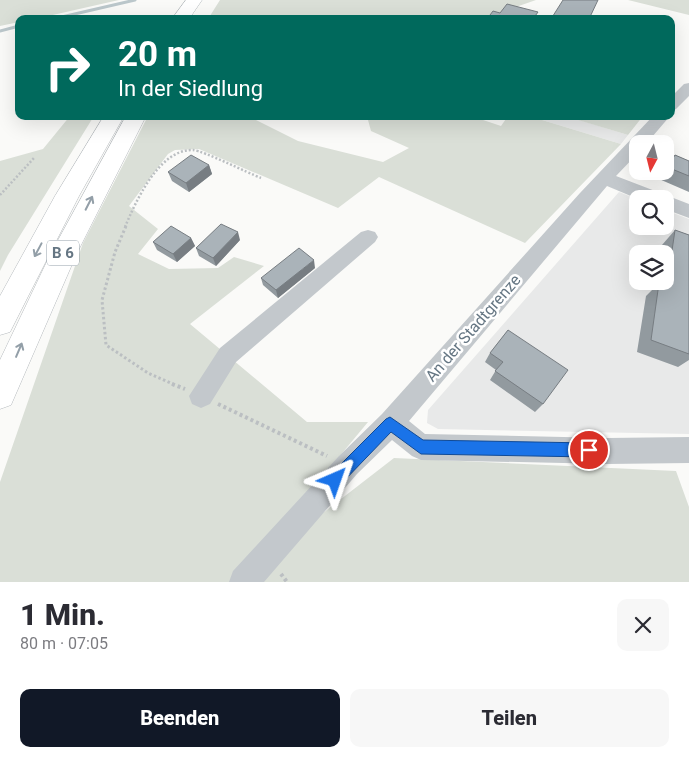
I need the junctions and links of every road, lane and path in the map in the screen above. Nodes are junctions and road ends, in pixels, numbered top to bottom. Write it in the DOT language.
graph roads {
  1 [pos="194,0"];
  2 [pos="211,0"];
  3 [pos="183,15"];
  4 [pos="200,15"];
  5 [pos="689,87"];
  6 [pos="675,102"];
  7 [pos="112,120"];
  8 [pos="134,120"];
  9 [pos="658,120"];
  10 [pos="34,158"];
  11 [pos="261,178"];
  12 [pos="604,178"];
  13 [pos="634,190"];
  14 [pos="0,195"];
  15 [pos="674,205"];
  16 [pos="689,211"];
  17 [pos="368,237"];
  18 [pos="0,324"];
  19 [pos="0,394"];
  20 [pos="201,396"];
  21 [pos="390,423"];
  22 [pos="689,450"];
  23 [pos="348,465"];
  24 [pos="244,582"];
  1 -- 3 [label="highway"];
  2 -- 4 [label="highway"];
  5 -- 6 [label="street"];
  7 -- 18 [label="highway, B 6, one-way"];
  19 -- 8 [label="highway, B 6, one-way"];
  9 -- 12 [label="street, An der Stadtgrenze"];
  10 -- 14 [label="path"];
  11 -- 20 [label="path"];
  12 -- 13 [label="street"];
  12 -- 21 [label="street, An der Stadtgrenze"];
  15 -- 16 [label="street"];
  17 -- 20 [label="street"];
  20 -- 23 [label="path"];
  21 -- 22 [label="street"];
  21 -- 23 [label="street, An der Stadtgrenze"];
  23 -- 24 [label="street, An der Stadtgrenze"];
}
